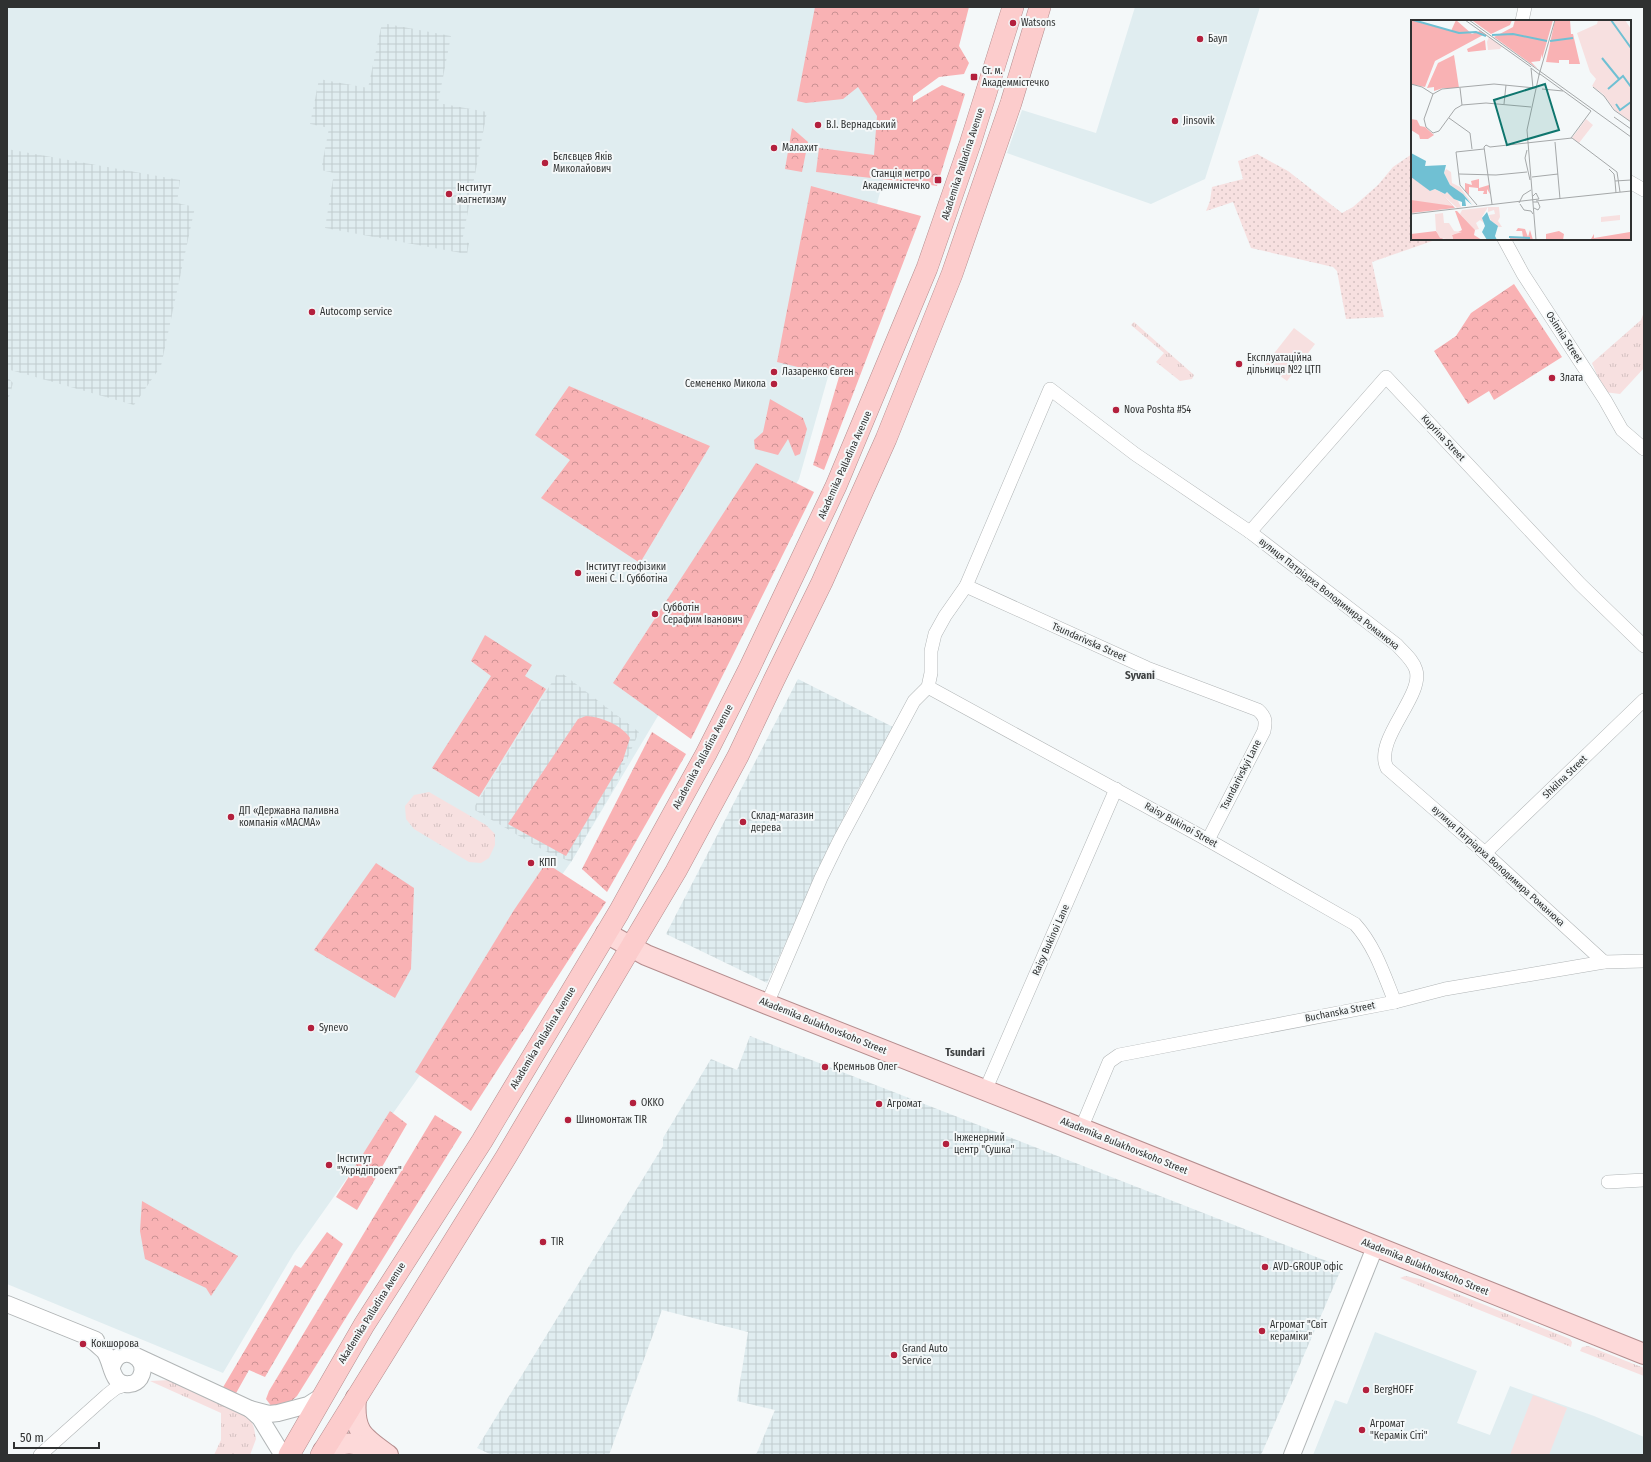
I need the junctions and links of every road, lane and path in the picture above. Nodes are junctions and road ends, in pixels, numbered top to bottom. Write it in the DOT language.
graph roads {
  1 [pos="1013,7"];
  2 [pos="1040,7"];
  3 [pos="1525,7"];
  4 [pos="1522,20"];
  5 [pos="1631,183"];
  6 [pos="1644,190"];
  7 [pos="1505,240"];
  8 [pos="1644,449"];
  9 [pos="1250,532"];
  10 [pos="966,586"];
  11 [pos="1644,646"];
  12 [pos="928,687"];
  13 [pos="1644,700"];
  14 [pos="1258,710"];
  15 [pos="1116,789"];
  16 [pos="1208,840"];
  17 [pos="1485,853"];
  18 [pos="606,932"];
  19 [pos="630,947"];
  20 [pos="1644,961"];
  21 [pos="1604,962"];
  22 [pos="1395,1002"];
  23 [pos="767,1004"];
  24 [pos="985,1091"];
  25 [pos="1081,1129"];
  26 [pos="1644,1180"];
  27 [pos="1608,1182"];
  28 [pos="1375,1247"];
  29 [pos="7,1304"];
  30 [pos="87,1337"];
  31 [pos="1644,1354"];
  32 [pos="133,1355"];
  33 [pos="112,1370"];
  34 [pos="167,1370"];
  35 [pos="134,1382"];
  36 [pos="107,1395"];
  37 [pos="322,1396"];
  38 [pos="356,1398"];
  39 [pos="250,1409"];
  40 [pos="322,1453"];
  41 [pos="40,1455"];
  42 [pos="287,1455"];
  43 [pos="387,1455"];
  44 [pos="1292,1455"];
  1 -- 18 [label="highway, Akademika Palladina Avenue"];
  2 -- 19 [label="highway"];
  3 -- 4 [label="street"];
  5 -- 6 [label="street"];
  7 -- 8 [label="street, Osinnia Street"];
  9 -- 10 [label="street, вулиця Патріарха Володимира Романюка"];
  9 -- 11 [label="street, Kuprina Street"];
  9 -- 17 [label="street, вулиця Патріарха Володимира Романюка"];
  10 -- 12 [label="street"];
  10 -- 14 [label="street, Tsundarivska Street"];
  12 -- 15 [label="street, Raisy Bukinoi Street"];
  12 -- 23 [label="street"];
  13 -- 17 [label="street, Shkilna Street"];
  14 -- 16 [label="street, Tsundarivskyi Lane"];
  15 -- 16 [label="street, Raisy Bukinoi Street"];
  15 -- 24 [label="street, Raisy Bukinoi Lane"];
  16 -- 22 [label="street, Raisy Bukinoi Street"];
  17 -- 21 [label="street, вулиця Патріарха Володимира Романюка"];
  18 -- 19 [label="main road, Akademika Bulakhovskoho Street"];
  18 -- 37 [label="highway, Akademika Palladina Avenue"];
  19 -- 23 [label="main road, Akademika Bulakhovskoho Street"];
  19 -- 38 [label="highway"];
  20 -- 21 [label="street, Buchanska Street"];
  21 -- 22 [label="street, Buchanska Street"];
  22 -- 25 [label="street, Buchanska Street"];
  23 -- 24 [label="main road, Akademika Bulakhovskoho Street"];
  24 -- 25 [label="main road, Akademika Bulakhovskoho Street"];
  25 -- 28 [label="main road, Akademika Bulakhovskoho Street"];
  26 -- 27 [label="street"];
  28 -- 31 [label="main road, Akademika Bulakhovskoho Street"];
  28 -- 44 [label="street"];
  29 -- 30 [label="street"];
  30 -- 32 [label="street"];
  30 -- 33 [label="street"];
  32 -- 33 [label="street"];
  32 -- 34 [label="street"];
  32 -- 35 [label="street"];
  33 -- 35 [label="street"];
  33 -- 36 [label="street"];
  34 -- 35 [label="street"];
  34 -- 39 [label="street"];
  35 -- 36 [label="street"];
  36 -- 41 [label="street"];
  37 -- 39 [label="street"];
  37 -- 42 [label="highway, Akademika Palladina Avenue"];
  38 -- 40 [label="highway"];
  38 -- 43 [label="main road"];
  39 -- 42 [label="street"];
  40 -- 43 [label="main road"];
}
